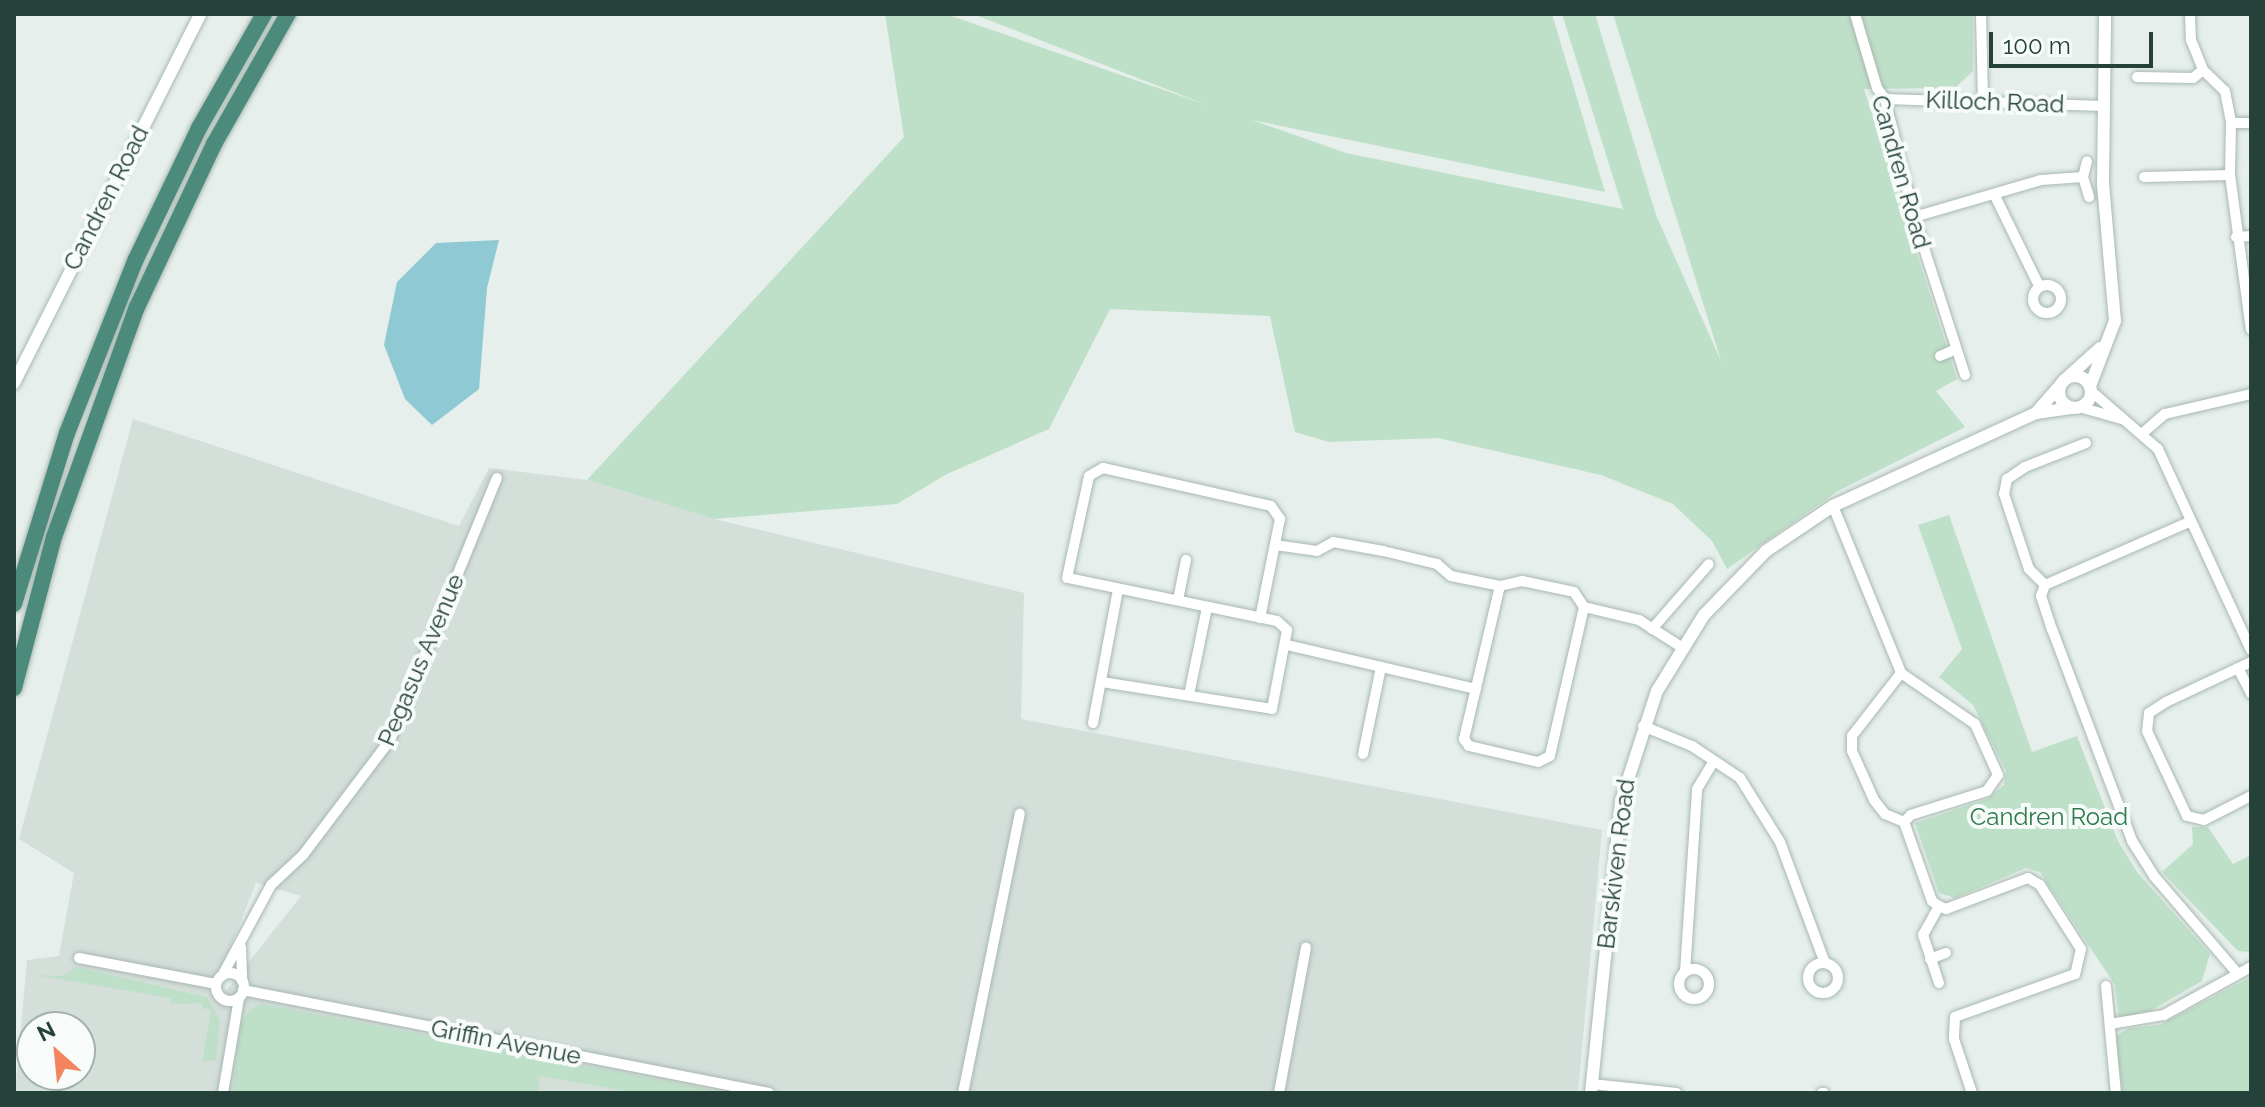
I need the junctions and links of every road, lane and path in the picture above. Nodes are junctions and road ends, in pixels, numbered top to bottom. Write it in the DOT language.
graph roads {
  1 [pos="200,14"];
  2 [pos="264,14"];
  3 [pos="288,14"];
  4 [pos="1855,14"];
  5 [pos="1981,14"];
  6 [pos="2105,14"];
  7 [pos="2190,14"];
  8 [pos="2203,70"];
  9 [pos="2137,77"];
  10 [pos="1885,99"];
  11 [pos="1983,100"];
  12 [pos="2104,106"];
  13 [pos="2231,123"];
  14 [pos="2251,123"];
  15 [pos="2087,161"];
  16 [pos="2230,175"];
  17 [pos="2083,177"];
  18 [pos="2144,177"];
  19 [pos="1995,196"];
  20 [pos="2089,197"];
  21 [pos="1914,217"];
  22 [pos="2251,236"];
  23 [pos="2236,237"];
  24 [pos="2039,286"];
  25 [pos="2251,330"];
  26 [pos="2104,343"];
  27 [pos="1954,350"];
  28 [pos="1940,356"];
  29 [pos="1965,375"];
  30 [pos="2063,381"];
  31 [pos="14,383"];
  32 [pos="2091,389"];
  33 [pos="2251,394"];
  34 [pos="2076,408"];
  35 [pos="2036,413"];
  36 [pos="2127,421"];
  37 [pos="2144,432"];
  38 [pos="2086,443"];
  39 [pos="497,478"];
  40 [pos="1833,506"];
  41 [pos="2189,522"];
  42 [pos="1275,545"];
  43 [pos="1186,560"];
  44 [pos="1709,564"];
  45 [pos="2045,585"];
  46 [pos="1500,586"];
  47 [pos="1118,590"];
  48 [pos="1178,600"];
  49 [pos="14,604"];
  50 [pos="1207,607"];
  51 [pos="1584,607"];
  52 [pos="1260,618"];
  53 [pos="1652,629"];
  54 [pos="1287,645"];
  55 [pos="1683,648"];
  56 [pos="2251,650"];
  57 [pos="2251,662"];
  58 [pos="1381,667"];
  59 [pos="2238,668"];
  60 [pos="1901,673"];
  61 [pos="1102,682"];
  62 [pos="14,688"];
  63 [pos="1476,689"];
  64 [pos="2251,694"];
  65 [pos="1189,695"];
  66 [pos="1093,723"];
  67 [pos="1643,726"];
  68 [pos="1363,754"];
  69 [pos="1714,761"];
  70 [pos="2251,796"];
  71 [pos="1020,814"];
  72 [pos="1904,822"];
  73 [pos="1939,906"];
  74 [pos="241,945"];
  75 [pos="1306,947"];
  76 [pos="1946,953"];
  77 [pos="79,958"];
  78 [pos="1930,959"];
  79 [pos="1825,963"];
  80 [pos="2251,967"];
  81 [pos="1685,972"];
  82 [pos="2238,974"];
  83 [pos="219,980"];
  84 [pos="1939,983"];
  85 [pos="2106,986"];
  86 [pos="241,990"];
  87 [pos="219,996"];
  88 [pos="2110,1024"];
  89 [pos="230,1030"];
  90 [pos="1592,1088"];
  91 [pos="223,1093"];
  92 [pos="769,1093"];
  93 [pos="963,1093"];
  94 [pos="1279,1093"];
  95 [pos="1669,1093"];
  96 [pos="1677,1093"];
  97 [pos="1972,1093"];
  98 [pos="2116,1093"];
  1 -- 31 [label="street, Candren Road"];
  2 -- 49 [label="highway"];
  3 -- 62 [label="highway"];
  4 -- 10 [label="street, Candren Road"];
  5 -- 11 [label="street"];
  6 -- 12 [label="street"];
  7 -- 8 [label="street"];
  8 -- 9 [label="street"];
  8 -- 13 [label="street"];
  10 -- 11 [label="street, Killoch Road"];
  10 -- 21 [label="street, Candren Road"];
  11 -- 12 [label="street, Killoch Road"];
  12 -- 26 [label="street"];
  13 -- 14 [label="street"];
  13 -- 16 [label="street"];
  15 -- 17 [label="street"];
  16 -- 18 [label="street"];
  16 -- 23 [label="street"];
  17 -- 19 [label="street"];
  17 -- 20 [label="street"];
  19 -- 21 [label="street"];
  19 -- 24 [label="street"];
  21 -- 27 [label="street, Candren Road"];
  22 -- 23 [label="street"];
  23 -- 25 [label="street"];
  26 -- 30 [label="street, Barskiven Road"];
  26 -- 32 [label="street"];
  27 -- 28 [label="street"];
  27 -- 29 [label="street, Candren Road"];
  30 -- 32 [label="street"];
  30 -- 34 [label="street"];
  30 -- 35 [label="street, Barskiven Road"];
  32 -- 34 [label="street"];
  32 -- 36 [label="street"];
  33 -- 37 [label="street"];
  34 -- 35 [label="street, Barskiven Road"];
  34 -- 36 [label="street"];
  35 -- 40 [label="street, Barskiven Road"];
  36 -- 37 [label="street"];
  37 -- 41 [label="street"];
  38 -- 45 [label="street"];
  39 -- 74 [label="street, Pegasus Avenue"];
  40 -- 55 [label="street, Barskiven Road"];
  40 -- 60 [label="street"];
  41 -- 45 [label="street"];
  41 -- 56 [label="street"];
  42 -- 46 [label="street"];
  42 -- 47 [label="street"];
  42 -- 52 [label="street"];
  43 -- 48 [label="street"];
  44 -- 53 [label="street"];
  45 -- 82 [label="street"];
  46 -- 51 [label="street"];
  46 -- 63 [label="street"];
  47 -- 48 [label="street"];
  47 -- 61 [label="street"];
  48 -- 50 [label="street"];
  50 -- 52 [label="street"];
  50 -- 65 [label="street"];
  51 -- 53 [label="street"];
  51 -- 63 [label="street"];
  52 -- 54 [label="street"];
  53 -- 55 [label="street"];
  54 -- 58 [label="street"];
  54 -- 65 [label="street"];
  55 -- 67 [label="street, Barskiven Road"];
  57 -- 59 [label="street"];
  58 -- 63 [label="street"];
  58 -- 68 [label="street"];
  59 -- 64 [label="street"];
  59 -- 70 [label="street"];
  60 -- 72 [label="street"];
  60 -- 72 [label="street"];
  61 -- 65 [label="street"];
  61 -- 66 [label="street"];
  67 -- 69 [label="street"];
  67 -- 90 [label="street, Barskiven Road"];
  69 -- 79 [label="street"];
  69 -- 81 [label="street"];
  71 -- 93 [label="street"];
  72 -- 73 [label="street"];
  73 -- 78 [label="street"];
  73 -- 97 [label="street"];
  74 -- 83 [label="street, Pegasus Avenue"];
  74 -- 86 [label="street"];
  75 -- 94 [label="street"];
  76 -- 78 [label="street"];
  77 -- 83 [label="street"];
  78 -- 84 [label="street"];
  80 -- 82 [label="street"];
  82 -- 88 [label="street"];
  83 -- 86 [label="street"];
  83 -- 87 [label="street"];
  85 -- 88 [label="street"];
  86 -- 87 [label="street"];
  86 -- 89 [label="street"];
  86 -- 92 [label="street, Griffin Avenue"];
  87 -- 89 [label="street"];
  88 -- 98 [label="street"];
  89 -- 91 [label="street"];
  90 -- 95 [label="street"];
  95 -- 96 [label="street"];
}
